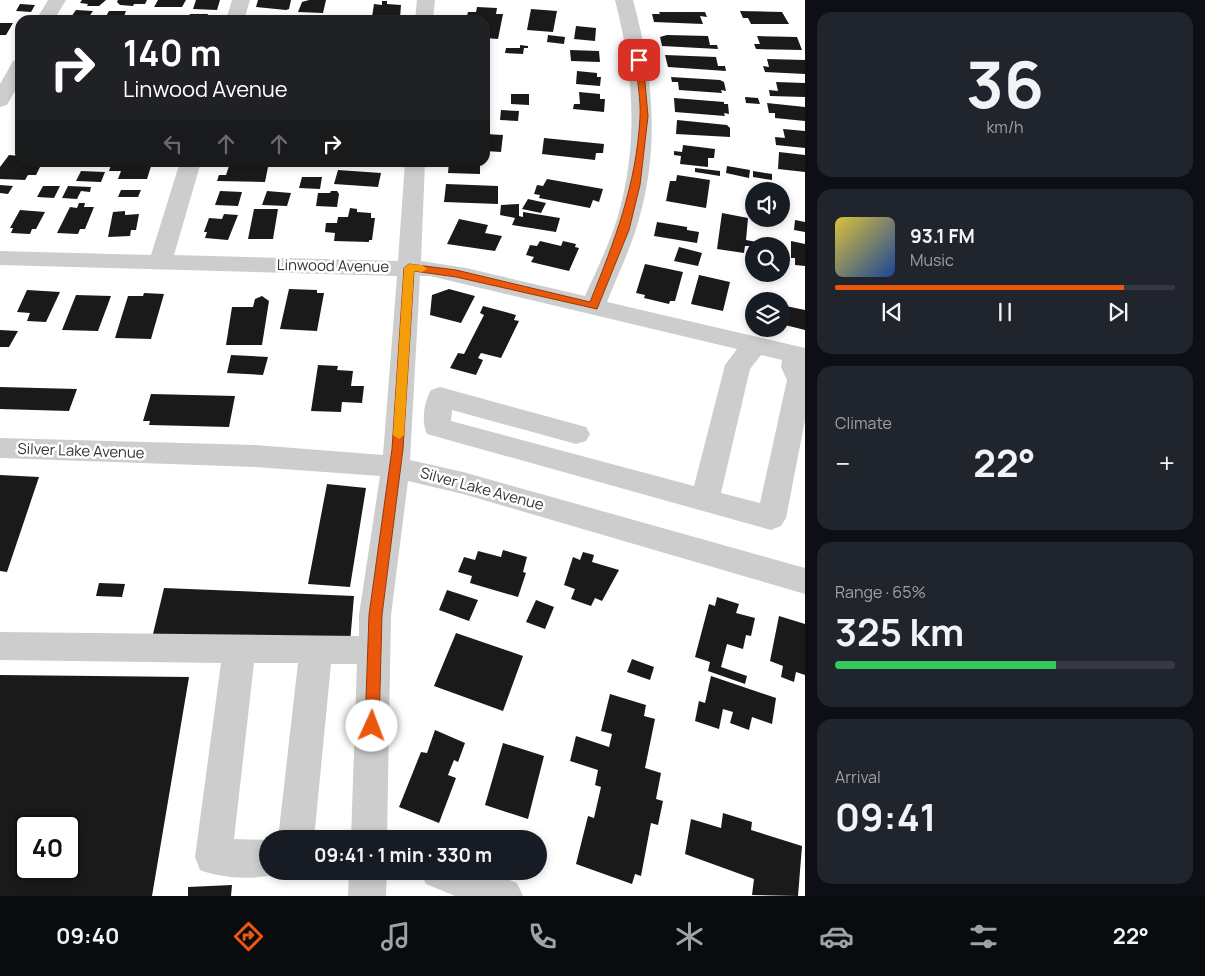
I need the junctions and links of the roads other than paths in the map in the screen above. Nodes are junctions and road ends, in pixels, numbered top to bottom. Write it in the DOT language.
graph roads {
  1 [pos="56,0"];
  2 [pos="241,0"];
  3 [pos="426,0"];
  4 [pos="624,0"];
  5 [pos="48,15"];
  6 [pos="236,15"];
  7 [pos="424,15"];
  8 [pos="15,74"];
  9 [pos="0,101"];
  10 [pos="189,167"];
  11 [pos="415,167"];
  12 [pos="0,258"];
  13 [pos="160,262"];
  14 [pos="409,268"];
  15 [pos="593,306"];
  16 [pos="751,345"];
  17 [pos="800,356"];
  18 [pos="576,434"];
  19 [pos="0,448"];
  20 [pos="396,467"];
  21 [pos="705,500"];
  22 [pos="805,581"];
  23 [pos="0,646"];
  24 [pos="239,650"];
  25 [pos="316,650"];
  26 [pos="374,650"];
  27 [pos="297,830"];
  28 [pos="369,830"];
  29 [pos="259,859"];
  30 [pos="368,880"];
  31 [pos="462,880"];
  32 [pos="367,896"];
  33 [pos="504,896"];
  1 -- 5 [label="street"];
  2 -- 6 [label="street"];
  3 -- 7 [label="street"];
  4 -- 15 [label="street"];
  8 -- 9 [label="street"];
  10 -- 13 [label="street"];
  11 -- 14 [label="street"];
  12 -- 13 [label="street, Linwood Avenue"];
  13 -- 14 [label="street, Linwood Avenue"];
  14 -- 15 [label="street, Linwood Avenue"];
  14 -- 20 [label="street"];
  15 -- 16 [label="street, Linwood Avenue"];
  16 -- 17 [label="street, Linwood Avenue"];
  16 -- 21 [label="street"];
  17 -- 21 [label="street"];
  18 -- 21 [label="street"];
  19 -- 20 [label="street, Silver Lake Avenue"];
  20 -- 22 [label="street, Silver Lake Avenue"];
  20 -- 26 [label="street"];
  23 -- 24 [label="street"];
  24 -- 25 [label="street"];
  24 -- 29 [label="street"];
  25 -- 26 [label="street"];
  25 -- 27 [label="street"];
  26 -- 28 [label="street"];
  30 -- 32 [label="street"];
  31 -- 33 [label="street"];
}
